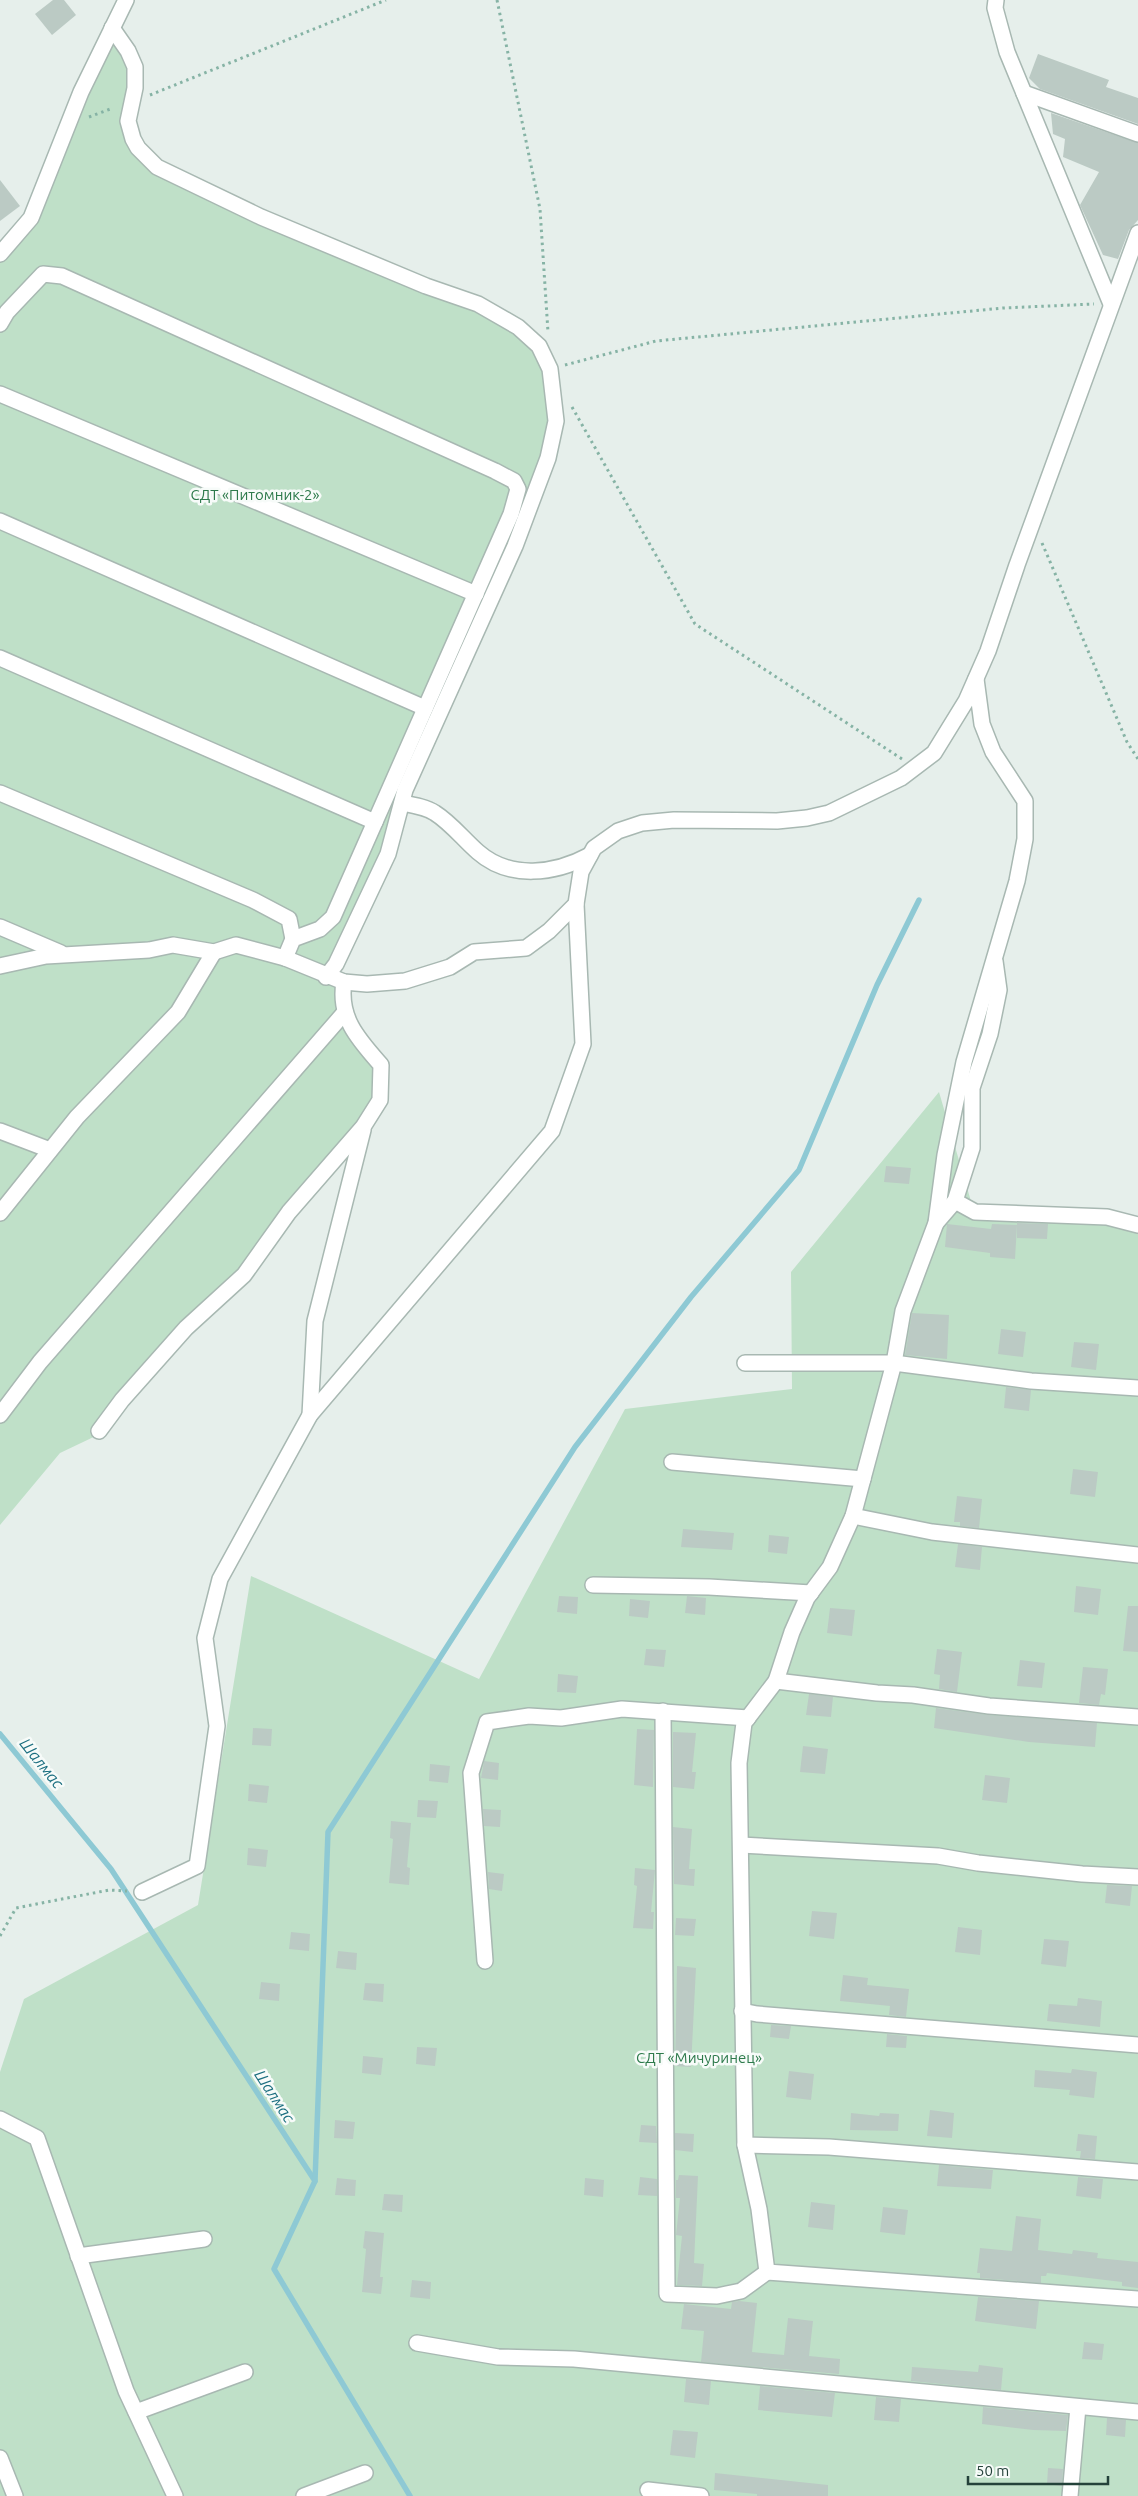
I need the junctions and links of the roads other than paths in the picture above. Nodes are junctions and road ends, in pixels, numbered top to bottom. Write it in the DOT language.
graph roads {
  1 [pos="126,0"];
  2 [pos="996,0"];
  3 [pos="112,28"];
  4 [pos="1024,93"];
  5 [pos="1138,134"];
  6 [pos="1138,233"];
  7 [pos="0,254"];
  8 [pos="1111,304"];
  9 [pos="0,324"];
  10 [pos="0,394"];
  11 [pos="0,521"];
  12 [pos="476,594"];
  13 [pos="0,658"];
  14 [pos="976,679"];
  15 [pos="425,708"];
  16 [pos="0,793"];
  17 [pos="402,803"];
  18 [pos="375,822"];
  19 [pos="590,855"];
  20 [pos="576,904"];
  21 [pos="0,928"];
  22 [pos="293,940"];
  23 [pos="214,952"];
  24 [pos="67,956"];
  25 [pos="995,957"];
  26 [pos="285,958"];
  27 [pos="0,966"];
  28 [pos="326,977"];
  29 [pos="344,982"];
  30 [pos="345,1012"];
  31 [pos="363,1127"];
  32 [pos="0,1131"];
  33 [pos="50,1150"];
  34 [pos="955,1201"];
  35 [pos="0,1212"];
  36 [pos="936,1223"];
  37 [pos="1138,1224"];
  38 [pos="745,1363"];
  39 [pos="894,1363"];
  40 [pos="1138,1388"];
  41 [pos="0,1415"];
  42 [pos="310,1415"];
  43 [pos="99,1431"];
  44 [pos="672,1462"];
  45 [pos="863,1479"];
  46 [pos="853,1516"];
  47 [pos="1138,1555"];
  48 [pos="593,1585"];
  49 [pos="811,1593"];
  50 [pos="776,1681"];
  51 [pos="663,1711"];
  52 [pos="1138,1717"];
  53 [pos="748,1718"];
  54 [pos="742,1845"];
  55 [pos="1138,1877"];
  56 [pos="142,1892"];
  57 [pos="485,1960"];
  58 [pos="742,2011"];
  59 [pos="1138,2045"];
  60 [pos="0,2119"];
  61 [pos="745,2145"];
  62 [pos="1138,2172"];
  63 [pos="204,2240"];
  64 [pos="78,2256"];
  65 [pos="768,2272"];
  66 [pos="1138,2299"];
  67 [pos="418,2343"];
  68 [pos="245,2372"];
  69 [pos="1078,2407"];
  70 [pos="136,2412"];
  71 [pos="1138,2412"];
  72 [pos="0,2458"];
  73 [pos="365,2473"];
  74 [pos="648,2490"];
  75 [pos="15,2496"];
  76 [pos="175,2496"];
  77 [pos="304,2496"];
  78 [pos="701,2496"];
  79 [pos="1070,2496"];
  1 -- 3 [label="street"];
  2 -- 4 [label="street"];
  3 -- 7 [label="street"];
  3 -- 17 [label="street"];
  4 -- 5 [label="street"];
  4 -- 8 [label="street"];
  6 -- 8 [label="street"];
  8 -- 14 [label="street"];
  9 -- 12 [label="street"];
  10 -- 12 [label="street"];
  11 -- 15 [label="street"];
  12 -- 15 [label="street"];
  13 -- 18 [label="street"];
  14 -- 19 [label="street"];
  14 -- 25 [label="street"];
  15 -- 18 [label="street"];
  16 -- 22 [label="street"];
  17 -- 19 [label="street"];
  17 -- 28 [label="street"];
  18 -- 22 [label="street"];
  19 -- 20 [label="street"];
  20 -- 29 [label="street"];
  20 -- 42 [label="street"];
  21 -- 24 [label="street"];
  22 -- 26 [label="street"];
  23 -- 24 [label="street"];
  23 -- 26 [label="street"];
  23 -- 33 [label="street"];
  24 -- 27 [label="street"];
  25 -- 34 [label="street"];
  25 -- 36 [label="street"];
  26 -- 28 [label="street"];
  28 -- 29 [label="street"];
  29 -- 30 [label="street"];
  30 -- 31 [label="street"];
  30 -- 41 [label="street"];
  31 -- 42 [label="street"];
  31 -- 43 [label="street"];
  32 -- 33 [label="street"];
  33 -- 35 [label="street"];
  34 -- 36 [label="street"];
  34 -- 37 [label="street"];
  36 -- 39 [label="street"];
  38 -- 39 [label="street"];
  39 -- 40 [label="street"];
  39 -- 45 [label="street"];
  42 -- 56 [label="street"];
  44 -- 45 [label="street"];
  45 -- 46 [label="street"];
  46 -- 47 [label="street"];
  46 -- 49 [label="street"];
  48 -- 49 [label="street"];
  49 -- 50 [label="street"];
  50 -- 52 [label="street"];
  50 -- 53 [label="street"];
  51 -- 53 [label="street"];
  51 -- 57 [label="street"];
  51 -- 65 [label="street"];
  53 -- 54 [label="street"];
  54 -- 55 [label="street"];
  54 -- 58 [label="street"];
  58 -- 59 [label="street"];
  58 -- 61 [label="street"];
  60 -- 64 [label="street"];
  61 -- 62 [label="street"];
  61 -- 65 [label="street"];
  63 -- 64 [label="street"];
  64 -- 70 [label="street"];
  65 -- 66 [label="street"];
  67 -- 69 [label="street"];
  68 -- 70 [label="street"];
  69 -- 71 [label="street"];
  69 -- 79 [label="street"];
  70 -- 76 [label="street"];
  72 -- 75 [label="street"];
  73 -- 77 [label="street"];
  74 -- 78 [label="street"];
}
